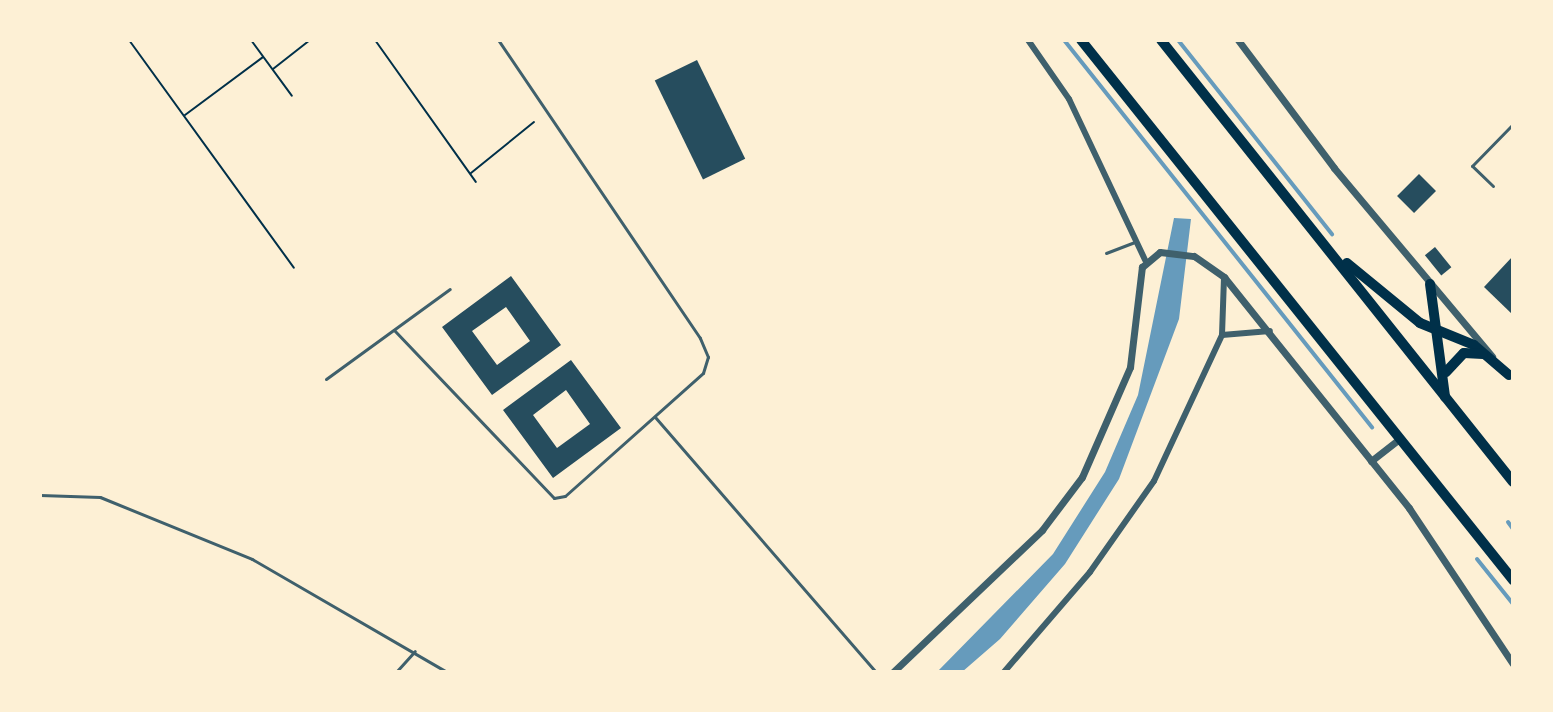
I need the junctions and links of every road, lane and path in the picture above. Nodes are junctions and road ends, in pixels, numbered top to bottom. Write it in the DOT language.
graph roads {
  1 [pos="129,40"];
  2 [pos="251,40"];
  3 [pos="310,40"];
  4 [pos="375,40"];
  5 [pos="498,40"];
  6 [pos="1028,40"];
  7 [pos="1081,40"];
  8 [pos="1161,40"];
  9 [pos="1238,40"];
  10 [pos="263,57"];
  11 [pos="272,70"];
  12 [pos="292,96"];
  13 [pos="184,116"];
  14 [pos="534,122"];
  15 [pos="1513,124"];
  16 [pos="470,174"];
  17 [pos="476,182"];
  18 [pos="1493,186"];
  19 [pos="1315,230"];
  20 [pos="1134,242"];
  21 [pos="1106,253"];
  22 [pos="1145,260"];
  23 [pos="294,268"];
  24 [pos="1224,277"];
  25 [pos="1430,284"];
  26 [pos="450,289"];
  27 [pos="394,330"];
  28 [pos="1271,331"];
  29 [pos="1441,332"];
  30 [pos="1222,335"];
  31 [pos="1490,356"];
  32 [pos="1446,372"];
  33 [pos="1511,377"];
  34 [pos="326,379"];
  35 [pos="1445,397"];
  36 [pos="655,417"];
  37 [pos="1400,438"];
  38 [pos="1371,461"];
  39 [pos="1513,482"];
  40 [pos="40,495"];
  41 [pos="1513,580"];
  42 [pos="415,651"];
  43 [pos="1513,664"];
  44 [pos="396,672"];
  45 [pos="447,672"];
  46 [pos="876,672"];
  47 [pos="893,672"];
  48 [pos="1004,672"];
  1 -- 13 [label="path"];
  2 -- 10 [label="path"];
  3 -- 11 [label="path"];
  4 -- 16 [label="path"];
  5 -- 36 [label="lane"];
  6 -- 20 [label="street"];
  7 -- 37 [label="highway"];
  8 -- 19 [label="highway"];
  9 -- 25 [label="street"];
  10 -- 11 [label="path"];
  10 -- 13 [label="path"];
  11 -- 12 [label="path"];
  13 -- 23 [label="path"];
  14 -- 16 [label="path"];
  15 -- 18 [label="lane"];
  16 -- 17 [label="path"];
  19 -- 29 [label="highway"];
  19 -- 35 [label="highway"];
  20 -- 21 [label="lane"];
  20 -- 22 [label="street"];
  22 -- 24 [label="street"];
  22 -- 47 [label="street"];
  24 -- 28 [label="street"];
  24 -- 30 [label="street"];
  25 -- 29 [label="highway"];
  25 -- 33 [label="street"];
  26 -- 27 [label="lane"];
  27 -- 34 [label="lane"];
  27 -- 36 [label="lane"];
  28 -- 30 [label="street"];
  28 -- 38 [label="street"];
  29 -- 31 [label="highway"];
  29 -- 32 [label="highway"];
  30 -- 48 [label="street"];
  31 -- 32 [label="highway"];
  31 -- 33 [label="highway"];
  32 -- 35 [label="highway"];
  35 -- 39 [label="highway"];
  36 -- 46 [label="lane"];
  37 -- 38 [label="street"];
  37 -- 41 [label="highway"];
  38 -- 43 [label="street"];
  40 -- 42 [label="lane"];
  42 -- 44 [label="lane"];
  42 -- 45 [label="lane"];
}
